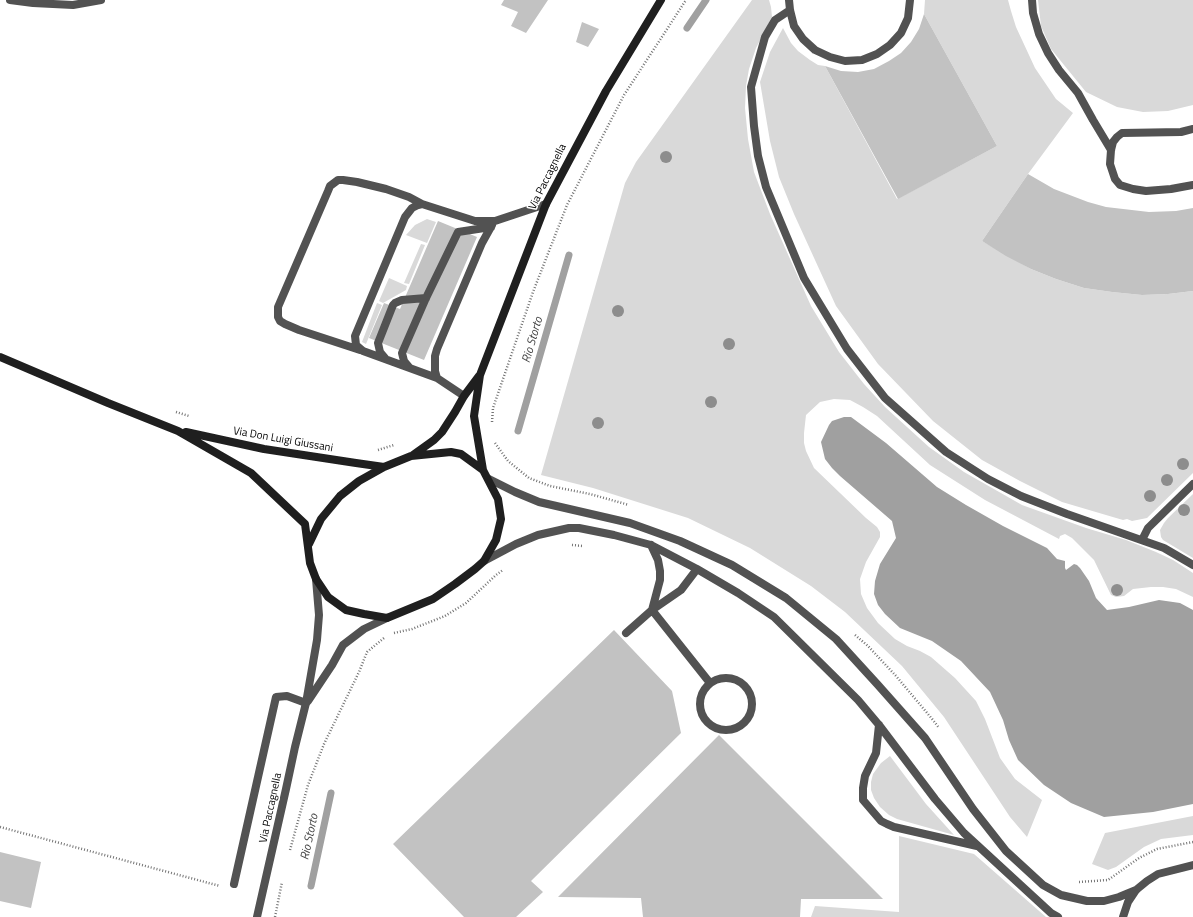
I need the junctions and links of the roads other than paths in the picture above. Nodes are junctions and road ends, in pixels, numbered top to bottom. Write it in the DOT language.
graph roads {
  1 [pos="10,0"];
  2 [pos="101,0"];
  3 [pos="661,0"];
  4 [pos="789,0"];
  5 [pos="910,0"];
  6 [pos="1032,0"];
  7 [pos="790,10"];
  8 [pos="1193,129"];
  9 [pos="1111,150"];
  10 [pos="1193,184"];
  11 [pos="422,204"];
  12 [pos="546,204"];
  13 [pos="493,224"];
  14 [pos="426,298"];
  15 [pos="363,351"];
  16 [pos="0,358"];
  17 [pos="385,358"];
  18 [pos="409,367"];
  19 [pos="480,375"];
  20 [pos="437,378"];
  21 [pos="464,396"];
  22 [pos="178,431"];
  23 [pos="411,456"];
  24 [pos="384,467"];
  25 [pos="483,470"];
  26 [pos="489,479"];
  27 [pos="1193,484"];
  28 [pos="1142,540"];
  29 [pos="308,544"];
  30 [pos="651,545"];
  31 [pos="484,561"];
  32 [pos="1193,566"];
  33 [pos="697,568"];
  34 [pos="316,578"];
  35 [pos="652,610"];
  36 [pos="387,618"];
  37 [pos="626,633"];
  38 [pos="710,683"];
  39 [pos="306,703"];
  40 [pos="880,725"];
  41 [pos="978,846"];
  42 [pos="1193,865"];
  43 [pos="1176,870"];
  44 [pos="1193,871"];
  45 [pos="234,884"];
  46 [pos="1136,890"];
  47 [pos="257,917"];
  48 [pos="1058,917"];
  49 [pos="1123,917"];
  1 -- 2 [label="street"];
  3 -- 12 [label="main road, Via Paccagnella"];
  4 -- 7 [label="street"];
  5 -- 7 [label="street"];
  6 -- 9 [label="street"];
  7 -- 28 [label="street"];
  8 -- 9 [label="street"];
  9 -- 10 [label="street"];
  11 -- 13 [label="street"];
  11 -- 15 [label="street"];
  11 -- 15 [label="street"];
  12 -- 13 [label="street"];
  12 -- 19 [label="main road, Via Paccagnella"];
  13 -- 14 [label="street"];
  13 -- 20 [label="street"];
  14 -- 17 [label="street"];
  14 -- 18 [label="street"];
  15 -- 17 [label="street"];
  16 -- 22 [label="main road, Via Don Luigi Giussani"];
  17 -- 18 [label="street"];
  18 -- 20 [label="street"];
  19 -- 21 [label="main road, Via Paccagnella"];
  19 -- 25 [label="main road, Via Paccagnella"];
  20 -- 21 [label="street"];
  21 -- 23 [label="main road, Via Paccagnella"];
  22 -- 24 [label="main road, Via Don Luigi Giussani"];
  22 -- 29 [label="main road, Via Don Luigi Giussani"];
  23 -- 24 [label="main road"];
  23 -- 25 [label="main road"];
  24 -- 29 [label="main road"];
  25 -- 26 [label="main road"];
  26 -- 31 [label="main road"];
  26 -- 46 [label="street"];
  27 -- 28 [label="street"];
  28 -- 32 [label="street"];
  29 -- 34 [label="main road, Via Don Luigi Giussani"];
  30 -- 31 [label="street"];
  30 -- 33 [label="street"];
  30 -- 35 [label="street"];
  31 -- 36 [label="main road"];
  33 -- 35 [label="street"];
  33 -- 40 [label="street"];
  34 -- 36 [label="main road, Via Don Luigi Giussani"];
  34 -- 39 [label="street, Via Paccagnella"];
  35 -- 37 [label="street"];
  35 -- 38 [label="street"];
  36 -- 39 [label="street, Via Paccagnella"];
  38 -- 38 [label="street"];
  39 -- 45 [label="street"];
  39 -- 47 [label="street, Via Paccagnella"];
  40 -- 41 [label="street"];
  40 -- 41 [label="street"];
  41 -- 48 [label="street"];
  42 -- 43 [label="street"];
  43 -- 44 [label="street"];
  43 -- 46 [label="street"];
  46 -- 49 [label="street"];
}
